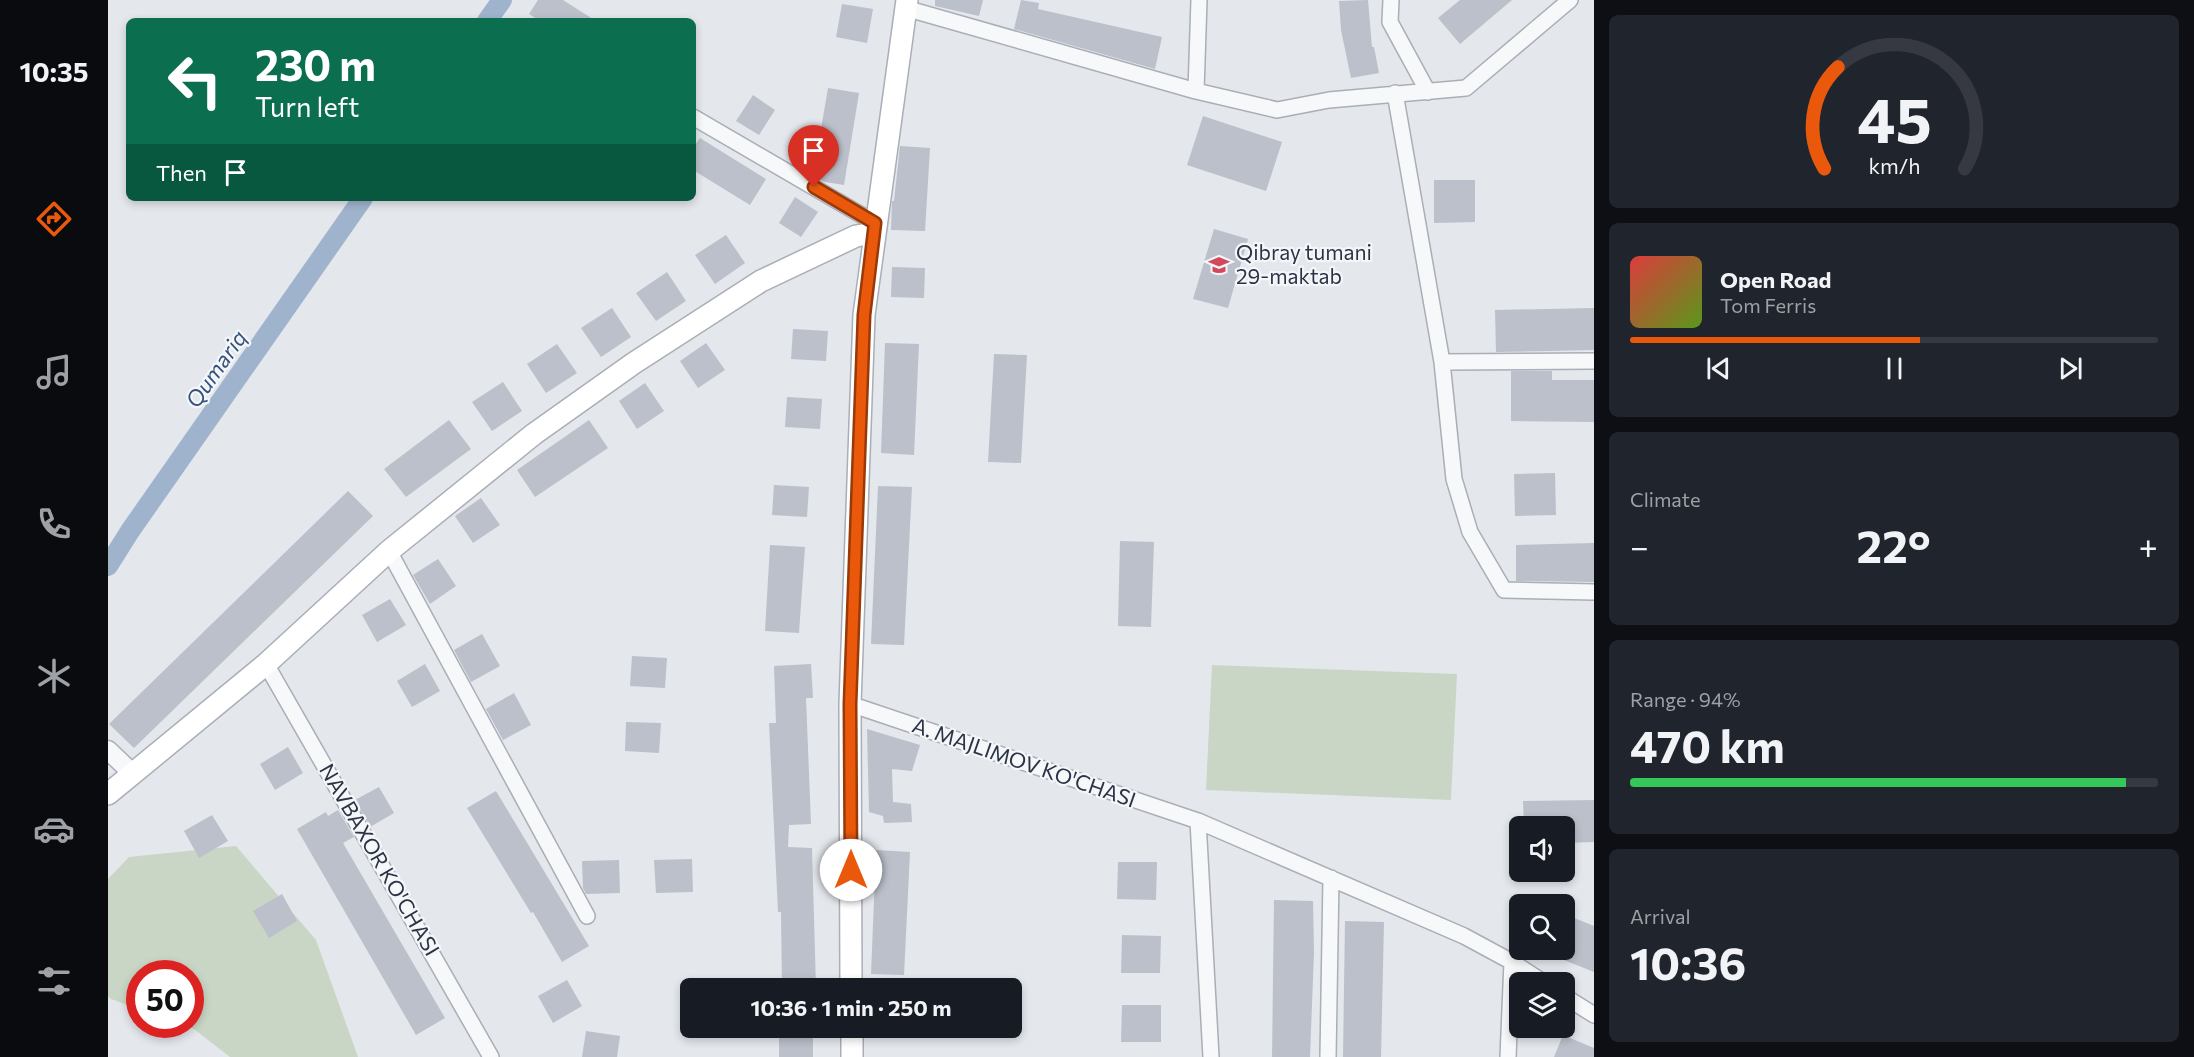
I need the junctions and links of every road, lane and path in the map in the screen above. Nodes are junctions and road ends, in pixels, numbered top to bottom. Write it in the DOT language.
graph roads {
  1 [pos="1199,0"];
  2 [pos="1391,0"];
  3 [pos="1570,0"];
  4 [pos="906,4"];
  5 [pos="1196,91"];
  6 [pos="1428,92"];
  7 [pos="1395,93"];
  8 [pos="696,119"];
  9 [pos="874,228"];
  10 [pos="1594,361"];
  11 [pos="1442,362"];
  12 [pos="389,551"];
  13 [pos="1594,592"];
  14 [pos="267,664"];
  15 [pos="850,704"];
  16 [pos="108,750"];
  17 [pos="132,773"];
  18 [pos="108,794"];
  19 [pos="1198,822"];
  20 [pos="1330,878"];
  21 [pos="587,916"];
  22 [pos="1512,962"];
  23 [pos="1528,972"];
  24 [pos="851,978"];
  25 [pos="1575,1003"];
  26 [pos="1594,1015"];
  27 [pos="852,1038"];
  28 [pos="491,1057"];
  29 [pos="852,1057"];
  30 [pos="1211,1057"];
  31 [pos="1328,1057"];
  32 [pos="1508,1057"];
  1 -- 5 [label="street"];
  2 -- 6 [label="street"];
  3 -- 6 [label="street"];
  4 -- 5 [label="street"];
  4 -- 9 [label="main road"];
  5 -- 7 [label="street"];
  6 -- 7 [label="street"];
  7 -- 11 [label="street"];
  8 -- 9 [label="street"];
  9 -- 12 [label="main road"];
  9 -- 15 [label="main road"];
  10 -- 11 [label="street"];
  11 -- 13 [label="street"];
  12 -- 14 [label="main road"];
  12 -- 21 [label="street"];
  14 -- 17 [label="main road"];
  14 -- 28 [label="street, NAVBAXOR KO'CHASI"];
  15 -- 19 [label="street, A. MAJLIMOV KO'CHASI"];
  15 -- 24 [label="main road"];
  16 -- 17 [label="street"];
  17 -- 18 [label="main road"];
  19 -- 20 [label="street, A. MAJLIMOV KO'CHASI"];
  19 -- 30 [label="street"];
  20 -- 22 [label="street, A. MAJLIMOV KO'CHASI"];
  20 -- 31 [label="street"];
  22 -- 23 [label="street, A. MAJLIMOV KO'CHASI"];
  22 -- 32 [label="street"];
  25 -- 26 [label="street"];
  27 -- 29 [label="main road"];
}
